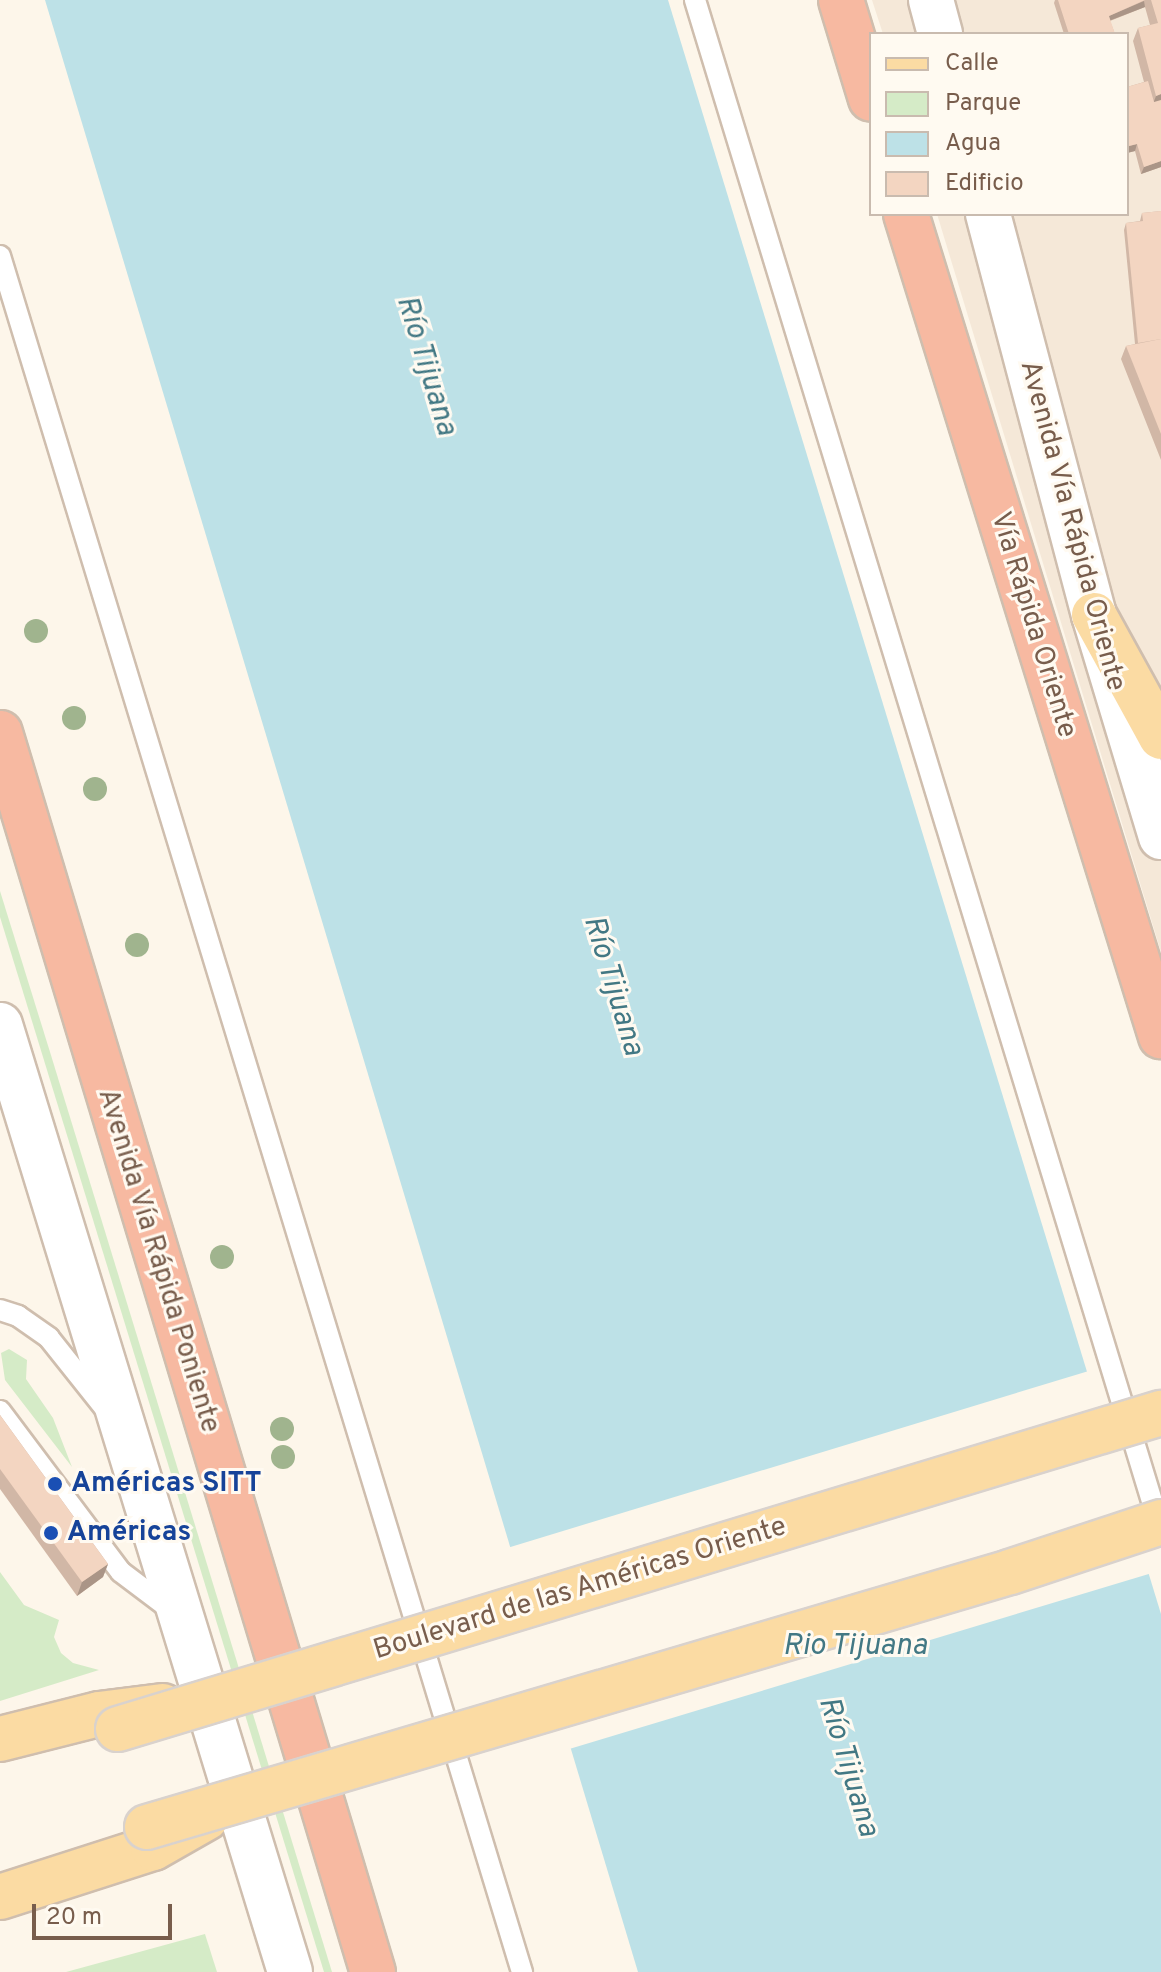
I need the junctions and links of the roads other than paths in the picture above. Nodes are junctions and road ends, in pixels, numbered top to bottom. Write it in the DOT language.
graph roads {
  1 [pos="695,0"];
  2 [pos="841,0"];
  3 [pos="931,0"];
  4 [pos="939,32"];
  5 [pos="869,92"];
  6 [pos="907,216"];
  7 [pos="989,216"];
  8 [pos="0,256"];
  9 [pos="1094,615"];
  10 [pos="0,733"];
  11 [pos="1161,737"];
  12 [pos="1161,837"];
  13 [pos="0,1025"];
  14 [pos="1161,1036"];
  15 [pos="0,1310"];
  16 [pos="0,1411"];
  17 [pos="1161,1413"];
  18 [pos="130,1444"];
  19 [pos="1161,1522"];
  20 [pos="1161,1531"];
  21 [pos="182,1617"];
  22 [pos="115,1720"];
  23 [pos="0,1739"];
  24 [pos="0,1766"];
  25 [pos="150,1838"];
  26 [pos="0,1867"];
  27 [pos="0,1897"];
  28 [pos="290,1972"];
  29 [pos="373,1972"];
  30 [pos="522,1972"];
  1 -- 20 [label="lane"];
  2 -- 5 [label="highway"];
  3 -- 4 [label="main road"];
  6 -- 14 [label="highway, Vía Rápida Oriente"];
  7 -- 9 [label="main road, Avenida Vía Rápida Oriente"];
  8 -- 30 [label="lane"];
  9 -- 11 [label="main road"];
  9 -- 12 [label="main road, Avenida Vía Rápida Oriente"];
  10 -- 29 [label="highway, Avenida Vía Rápida Poniente"];
  13 -- 18 [label="main road"];
  15 -- 18 [label="lane"];
  16 -- 21 [label="lane"];
  17 -- 22 [label="main road, Boulevard de las Américas Oriente, bridge"];
  18 -- 21 [label="main road"];
  19 -- 25 [label="main road, bridge"];
  21 -- 28 [label="main road"];
  22 -- 23 [label="main road"];
  22 -- 24 [label="main road, Boulevard de las Américas Oriente"];
  25 -- 26 [label="main road"];
  25 -- 27 [label="main road"];
}
